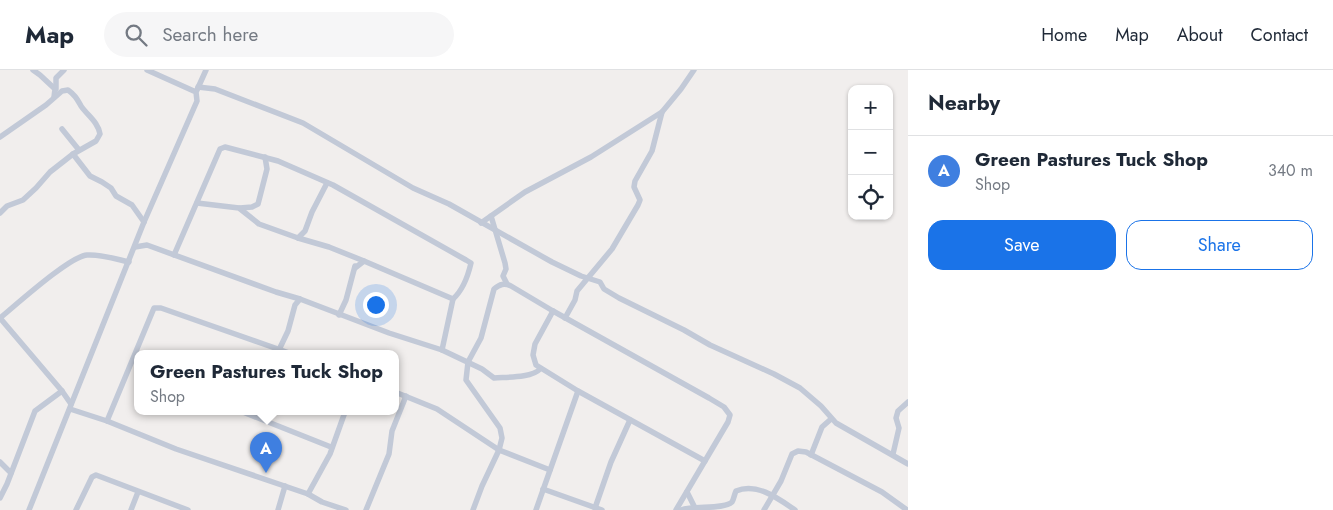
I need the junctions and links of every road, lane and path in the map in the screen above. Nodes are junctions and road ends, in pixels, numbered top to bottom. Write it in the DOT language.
graph roads {
  1 [pos="33,70"];
  2 [pos="64,70"];
  3 [pos="147,70"];
  4 [pos="694,70"];
  5 [pos="205,73"];
  6 [pos="55,89"];
  7 [pos="197,89"];
  8 [pos="213,89"];
  9 [pos="62,91"];
  10 [pos="54,97"];
  11 [pos="662,112"];
  12 [pos="62,129"];
  13 [pos="0,136"];
  14 [pos="76,152"];
  15 [pos="265,157"];
  16 [pos="275,160"];
  17 [pos="267,166"];
  18 [pos="327,182"];
  19 [pos="197,203"];
  20 [pos="258,204"];
  21 [pos="239,208"];
  22 [pos="0,213"];
  23 [pos="491,216"];
  24 [pos="255,220"];
  25 [pos="144,222"];
  26 [pos="481,223"];
  27 [pos="494,230"];
  28 [pos="140,232"];
  29 [pos="298,238"];
  30 [pos="147,245"];
  31 [pos="135,248"];
  32 [pos="174,254"];
  33 [pos="354,257"];
  34 [pos="129,262"];
  35 [pos="364,262"];
  36 [pos="355,268"];
  37 [pos="503,276"];
  38 [pos="589,279"];
  39 [pos="507,284"];
  40 [pos="499,285"];
  41 [pos="300,299"];
  42 [pos="453,299"];
  43 [pos="553,311"];
  44 [pos="339,315"];
  45 [pos="0,318"];
  46 [pos="565,318"];
  47 [pos="139,350"];
  48 [pos="273,350"];
  49 [pos="279,350"];
  50 [pos="442,350"];
  51 [pos="468,362"];
  52 [pos="134,364"];
  53 [pos="540,369"];
  54 [pos="62,391"];
  55 [pos="578,391"];
  56 [pos="399,393"];
  57 [pos="406,396"];
  58 [pos="908,402"];
  59 [pos="70,406"];
  60 [pos="399,413"];
  61 [pos="254,415"];
  62 [pos="344,415"];
  63 [pos="398,415"];
  64 [pos="831,419"];
  65 [pos="630,420"];
  66 [pos="107,421"];
  67 [pos="331,447"];
  68 [pos="499,450"];
  69 [pos="893,454"];
  70 [pos="811,455"];
  71 [pos="705,461"];
  72 [pos="0,462"];
  73 [pos="908,464"];
  74 [pos="550,470"];
  75 [pos="11,473"];
  76 [pos="285,486"];
  77 [pos="543,488"];
  78 [pos="138,492"];
  79 [pos="687,492"];
  80 [pos="308,494"];
  81 [pos="773,494"];
  82 [pos="0,498"];
  83 [pos="780,500"];
  84 [pos="769,503"];
  85 [pos="595,508"];
  86 [pos="695,509"];
  87 [pos="29,510"];
  88 [pos="76,510"];
  89 [pos="131,510"];
  90 [pos="188,510"];
  91 [pos="278,510"];
  92 [pos="346,510"];
  93 [pos="366,510"];
  94 [pos="473,510"];
  95 [pos="536,510"];
  96 [pos="602,510"];
  97 [pos="676,510"];
  98 [pos="681,510"];
  99 [pos="764,510"];
  100 [pos="795,510"];
  101 [pos="907,510"];
  1 -- 6 [label="street"];
  2 -- 6 [label="street"];
  3 -- 7 [label="street"];
  4 -- 11 [label="street"];
  5 -- 7 [label="street"];
  5 -- 8 [label="street"];
  6 -- 9 [label="street"];
  6 -- 10 [label="street"];
  7 -- 8 [label="street"];
  7 -- 25 [label="street"];
  8 -- 26 [label="street"];
  9 -- 10 [label="street"];
  9 -- 14 [label="street"];
  10 -- 13 [label="street"];
  11 -- 23 [label="street"];
  11 -- 38 [label="street"];
  12 -- 14 [label="street"];
  14 -- 22 [label="street"];
  14 -- 25 [label="street"];
  15 -- 16 [label="street"];
  15 -- 17 [label="street"];
  15 -- 19 [label="street"];
  16 -- 17 [label="street"];
  16 -- 18 [label="street"];
  17 -- 20 [label="street"];
  18 -- 29 [label="street"];
  18 -- 42 [label="street"];
  19 -- 21 [label="street"];
  19 -- 32 [label="street"];
  20 -- 21 [label="street"];
  20 -- 24 [label="street"];
  21 -- 24 [label="street"];
  23 -- 26 [label="street"];
  23 -- 27 [label="street"];
  24 -- 29 [label="street"];
  25 -- 28 [label="street"];
  26 -- 27 [label="street"];
  27 -- 37 [label="street"];
  27 -- 38 [label="street"];
  28 -- 30 [label="street"];
  28 -- 31 [label="street"];
  29 -- 33 [label="street"];
  30 -- 31 [label="street"];
  30 -- 32 [label="street"];
  31 -- 34 [label="street"];
  32 -- 41 [label="street"];
  33 -- 35 [label="street"];
  33 -- 36 [label="street"];
  34 -- 45 [label="street"];
  34 -- 59 [label="street"];
  35 -- 36 [label="street"];
  35 -- 42 [label="street"];
  36 -- 44 [label="street"];
  37 -- 39 [label="street"];
  37 -- 40 [label="street"];
  38 -- 46 [label="street"];
  38 -- 64 [label="street"];
  39 -- 40 [label="street"];
  39 -- 43 [label="street"];
  40 -- 51 [label="street"];
  41 -- 44 [label="street"];
  41 -- 49 [label="street"];
  42 -- 50 [label="street"];
  43 -- 46 [label="street"];
  43 -- 53 [label="street"];
  44 -- 50 [label="street"];
  45 -- 54 [label="street"];
  46 -- 71 [label="street"];
  47 -- 48 [label="street"];
  50 -- 51 [label="street"];
  51 -- 53 [label="street"];
  51 -- 68 [label="street"];
  52 -- 66 [label="street"];
  53 -- 55 [label="street"];
  54 -- 59 [label="street"];
  54 -- 75 [label="street"];
  55 -- 65 [label="street"];
  55 -- 74 [label="street"];
  56 -- 57 [label="street"];
  57 -- 60 [label="street"];
  57 -- 68 [label="street"];
  58 -- 69 [label="street"];
  59 -- 66 [label="street"];
  59 -- 87 [label="street"];
  61 -- 67 [label="street"];
  62 -- 67 [label="street"];
  63 -- 93 [label="street"];
  64 -- 69 [label="street"];
  64 -- 70 [label="street"];
  65 -- 71 [label="street"];
  65 -- 85 [label="street"];
  66 -- 76 [label="street"];
  67 -- 80 [label="street"];
  68 -- 74 [label="street"];
  68 -- 94 [label="street"];
  69 -- 73 [label="street"];
  70 -- 81 [label="street"];
  70 -- 101 [label="street"];
  71 -- 79 [label="street"];
  72 -- 75 [label="street"];
  74 -- 77 [label="street"];
  75 -- 82 [label="street"];
  76 -- 80 [label="street"];
  76 -- 91 [label="street"];
  77 -- 85 [label="street"];
  77 -- 95 [label="street"];
  78 -- 88 [label="street"];
  78 -- 89 [label="street"];
  78 -- 90 [label="street"];
  79 -- 86 [label="street"];
  79 -- 97 [label="street"];
  80 -- 92 [label="street"];
  81 -- 83 [label="street"];
  81 -- 84 [label="street"];
  81 -- 86 [label="street"];
  83 -- 84 [label="street"];
  83 -- 100 [label="street"];
  84 -- 99 [label="street"];
  85 -- 96 [label="street"];
  86 -- 98 [label="street"];
}
